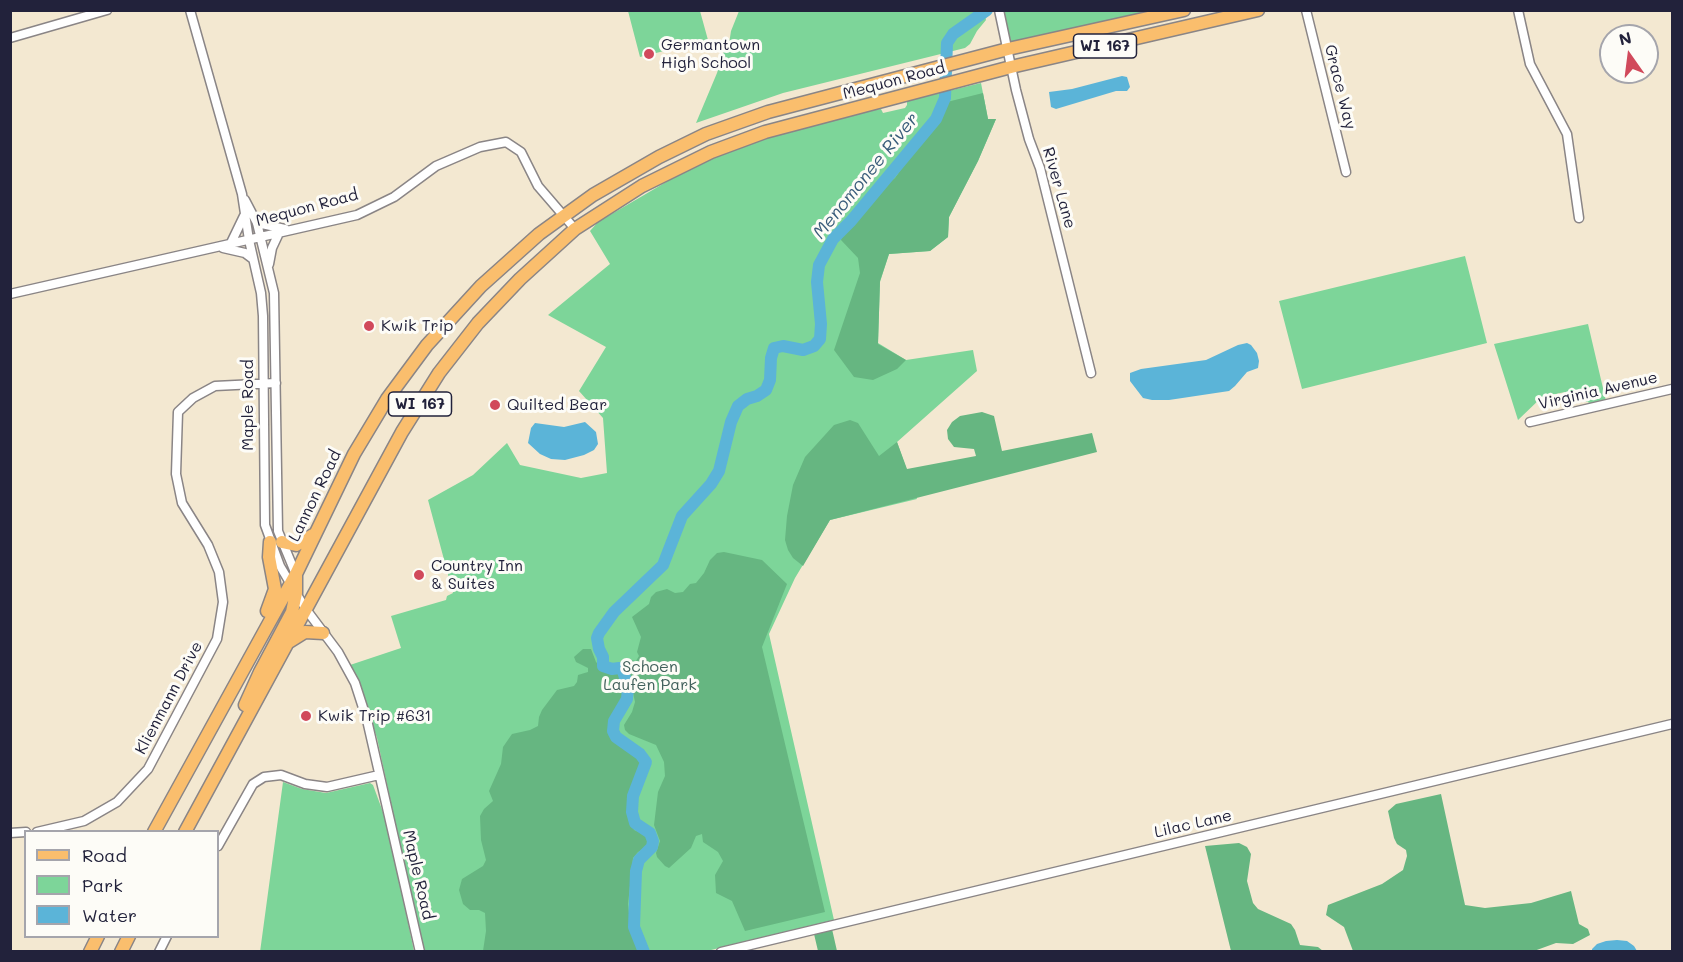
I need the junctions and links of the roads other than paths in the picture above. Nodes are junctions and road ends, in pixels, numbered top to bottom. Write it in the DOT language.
graph roads {
  1 [pos="107,10"];
  2 [pos="190,10"];
  3 [pos="1184,10"];
  4 [pos="1258,10"];
  5 [pos="1306,10"];
  6 [pos="1518,10"];
  7 [pos="999,12"];
  8 [pos="1142,20"];
  9 [pos="1146,36"];
  10 [pos="10,38"];
  11 [pos="1008,49"];
  12 [pos="1011,67"];
  13 [pos="1346,171"];
  14 [pos="242,194"];
  15 [pos="244,215"];
  16 [pos="562,217"];
  17 [pos="1579,218"];
  18 [pos="257,223"];
  19 [pos="574,229"];
  20 [pos="292,230"];
  21 [pos="279,234"];
  22 [pos="261,238"];
  23 [pos="249,240"];
  24 [pos="230,245"];
  25 [pos="220,247"];
  26 [pos="253,259"];
  27 [pos="268,270"];
  28 [pos="10,294"];
  29 [pos="1091,373"];
  30 [pos="263,383"];
  31 [pos="276,383"];
  32 [pos="1672,389"];
  33 [pos="1530,422"];
  34 [pos="328,507"];
  35 [pos="314,534"];
  36 [pos="276,542"];
  37 [pos="294,583"];
  38 [pos="305,608"];
  39 [pos="323,633"];
  40 [pos="286,644"];
  41 [pos="239,676"];
  42 [pos="1672,724"];
  43 [pos="238,734"];
  44 [pos="379,775"];
  45 [pos="43,830"];
  46 [pos="155,830"];
  47 [pos="186,830"];
  48 [pos="219,844"];
  49 [pos="420,951"];
  50 [pos="721,951"];
  1 -- 10 [label="street"];
  2 -- 14 [label="street, Maple Road"];
  3 -- 8 [label="main road, Mequon Road / WI 167"];
  4 -- 9 [label="main road, Mequon Road / WI 167"];
  5 -- 13 [label="street, Grace Way"];
  6 -- 17 [label="street"];
  7 -- 11 [label="street, River Lane"];
  8 -- 9 [label="main road"];
  8 -- 11 [label="main road, Mequon Road / WI 167"];
  9 -- 12 [label="main road, Mequon Road / WI 167"];
  11 -- 12 [label="street, River Lane"];
  11 -- 16 [label="main road, Mequon Road / WI 167"];
  12 -- 19 [label="main road, Mequon Road / WI 167"];
  12 -- 29 [label="street, River Lane"];
  14 -- 15 [label="street, Maple Road"];
  14 -- 18 [label="street, Maple Road"];
  15 -- 23 [label="street, Maple Road"];
  15 -- 24 [label="street"];
  16 -- 19 [label="street, Mequon Road"];
  16 -- 20 [label="street, Mequon Road"];
  16 -- 34 [label="main road, Lannon Road / WI 167"];
  18 -- 20 [label="street"];
  18 -- 22 [label="street, Maple Road"];
  19 -- 38 [label="main road, WI 167"];
  20 -- 21 [label="street, Mequon Road"];
  21 -- 22 [label="street, Mequon Road"];
  21 -- 27 [label="street"];
  22 -- 23 [label="street, Mequon Road"];
  22 -- 27 [label="street, Maple Road"];
  23 -- 24 [label="street, Mequon Road"];
  23 -- 26 [label="street, Maple Road"];
  24 -- 25 [label="street, Mequon Road"];
  25 -- 26 [label="street"];
  25 -- 28 [label="street, Mequon Road"];
  26 -- 30 [label="street, Maple Road"];
  27 -- 31 [label="street, Maple Road"];
  30 -- 31 [label="street, Klienmann Drive"];
  30 -- 36 [label="street, Maple Road"];
  30 -- 45 [label="street, Klienmann Drive"];
  31 -- 36 [label="street, Maple Road"];
  32 -- 33 [label="street, Virginia Avenue"];
  34 -- 35 [label="main road, Lannon Road / WI 167"];
  34 -- 38 [label="main road"];
  35 -- 36 [label="main road"];
  35 -- 37 [label="main road, Lannon Road / WI 167"];
  36 -- 37 [label="street, Maple Road"];
  36 -- 41 [label="main road"];
  37 -- 38 [label="street, Maple Road"];
  37 -- 38 [label="street, Maple Road"];
  37 -- 41 [label="main road, Lannon Road / WI 167"];
  37 -- 43 [label="main road"];
  38 -- 39 [label="street, Maple Road"];
  38 -- 40 [label="main road, WI 167"];
  39 -- 40 [label="main road"];
  39 -- 44 [label="street, Maple Road"];
  40 -- 43 [label="main road, WI 167"];
  41 -- 46 [label="main road, Lannon Road / WI 167"];
  42 -- 50 [label="street, Lilac Lane"];
  43 -- 47 [label="main road, WI 167"];
  44 -- 48 [label="street"];
  44 -- 49 [label="street, Maple Road"];
}
